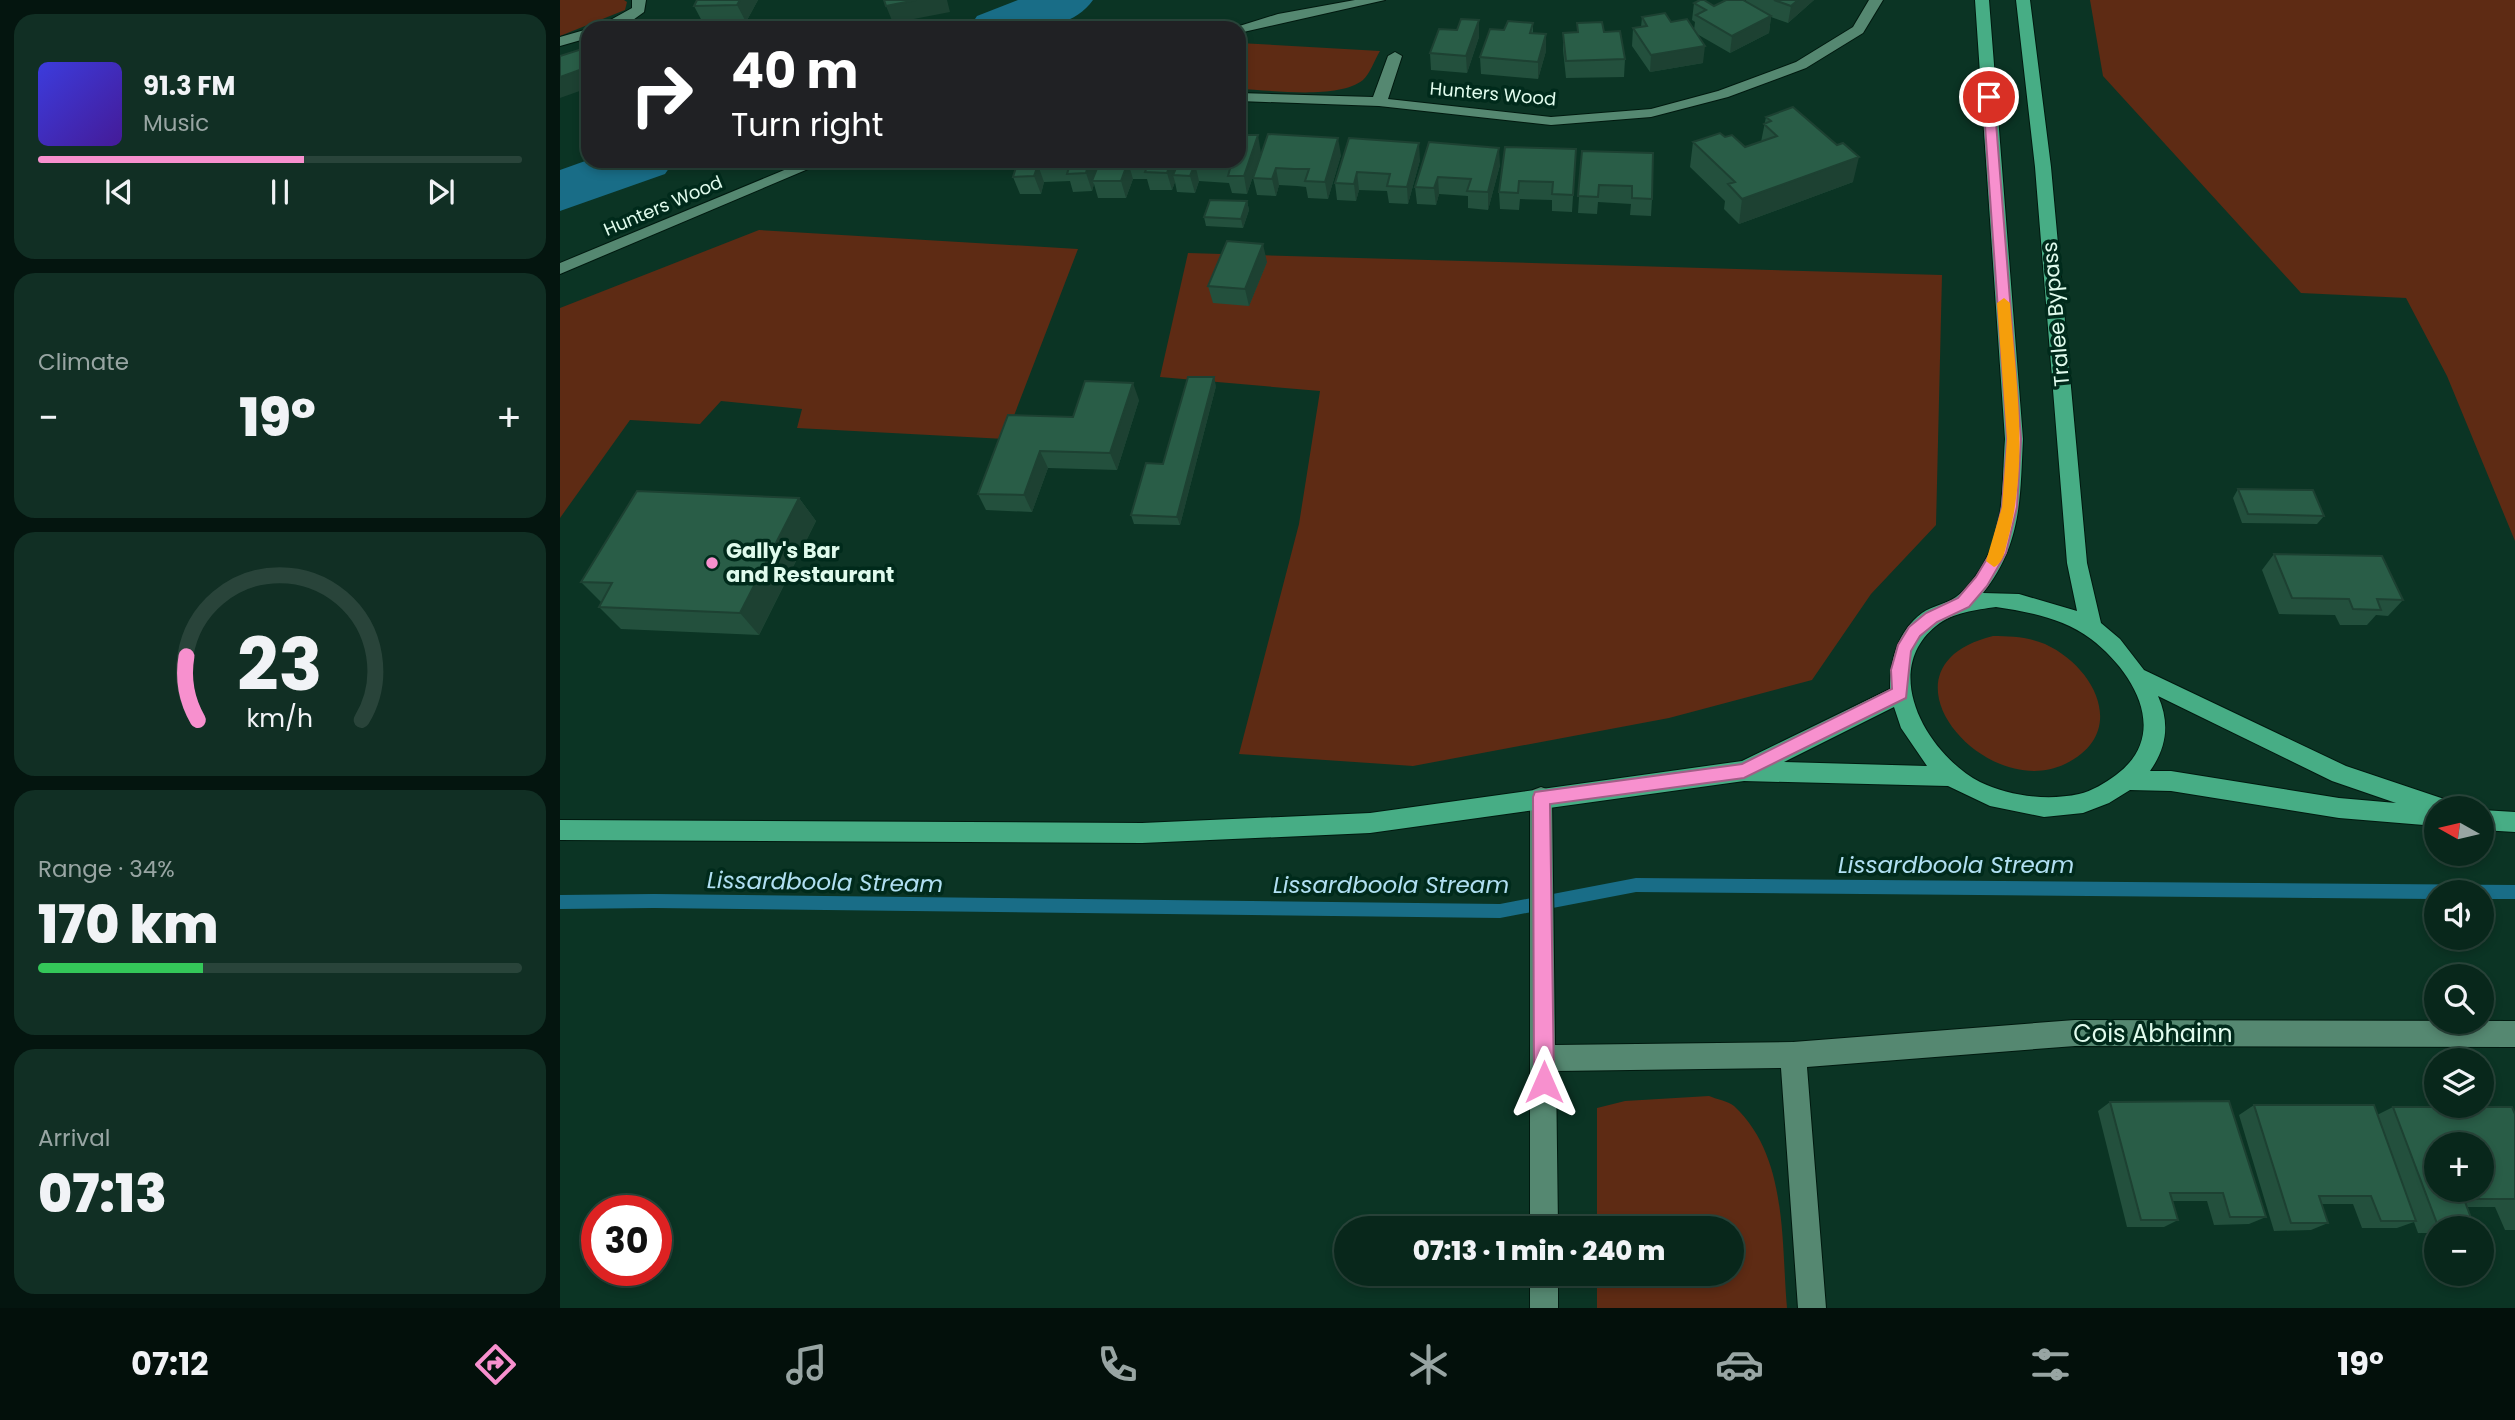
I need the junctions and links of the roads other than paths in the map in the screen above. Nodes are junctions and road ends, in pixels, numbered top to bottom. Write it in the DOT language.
graph roads {
  1 [pos="639,0"];
  2 [pos="1378,0"];
  3 [pos="1876,0"];
  4 [pos="1982,0"];
  5 [pos="2023,0"];
  6 [pos="622,21"];
  7 [pos="1246,27"];
  8 [pos="581,35"];
  9 [pos="560,42"];
  10 [pos="1395,56"];
  11 [pos="1246,97"];
  12 [pos="1379,102"];
  13 [pos="802,168"];
  14 [pos="560,269"];
  15 [pos="1964,602"];
  16 [pos="2091,627"];
  17 [pos="2137,676"];
  18 [pos="1901,693"];
  19 [pos="1744,771"];
  20 [pos="1952,776"];
  21 [pos="2128,780"];
  22 [pos="1541,797"];
  23 [pos="2424,802"];
  24 [pos="2424,815"];
  25 [pos="2494,821"];
  26 [pos="2515,822"];
  27 [pos="560,830"];
  28 [pos="2515,1034"];
  29 [pos="1793,1055"];
  30 [pos="1544,1058"];
  31 [pos="1544,1216"];
  32 [pos="1544,1286"];
  33 [pos="1544,1308"];
  34 [pos="1812,1308"];
  1 -- 6 [label="street"];
  2 -- 7 [label="street"];
  3 -- 12 [label="street, Hunters Wood"];
  4 -- 15 [label="main road"];
  5 -- 16 [label="main road, Tralee Bypass"];
  8 -- 9 [label="street"];
  10 -- 12 [label="street"];
  11 -- 12 [label="street, Hunters Wood"];
  13 -- 14 [label="street, Hunters Wood"];
  15 -- 16 [label="main road"];
  15 -- 18 [label="main road"];
  16 -- 17 [label="main road"];
  17 -- 21 [label="main road"];
  17 -- 23 [label="main road"];
  18 -- 19 [label="main road"];
  18 -- 20 [label="main road"];
  19 -- 20 [label="main road"];
  19 -- 22 [label="main road"];
  20 -- 21 [label="main road"];
  21 -- 24 [label="main road"];
  22 -- 27 [label="main road"];
  22 -- 30 [label="street"];
  25 -- 26 [label="main road"];
  28 -- 29 [label="street, Cois Abhainn"];
  29 -- 30 [label="street, Cois Abhainn"];
  29 -- 34 [label="street"];
  30 -- 31 [label="street"];
  32 -- 33 [label="street"];
}
